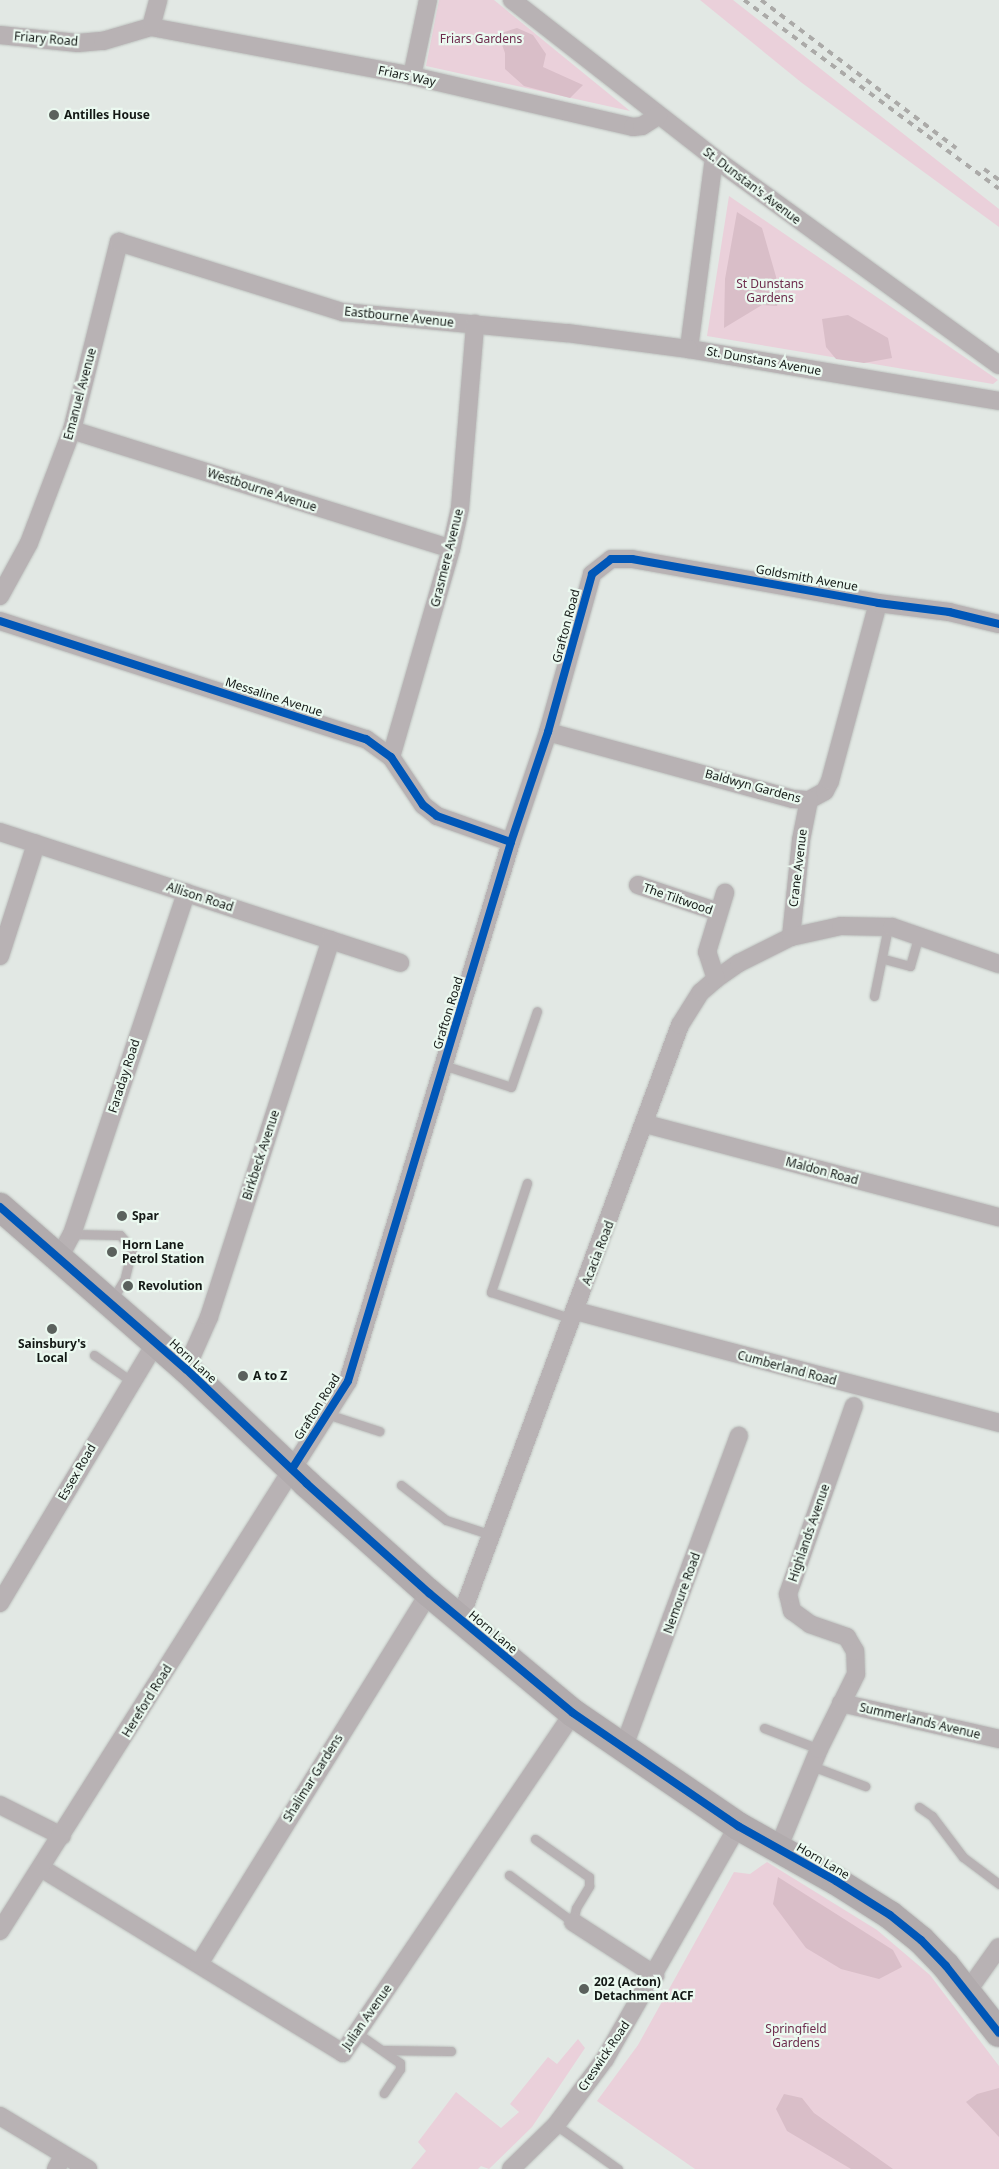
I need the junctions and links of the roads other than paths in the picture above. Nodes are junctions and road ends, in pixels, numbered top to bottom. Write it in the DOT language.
graph roads {
  1 [pos="158,0"];
  2 [pos="428,0"];
  3 [pos="512,0"];
  4 [pos="151,27"];
  5 [pos="0,35"];
  6 [pos="412,76"];
  7 [pos="658,116"];
  8 [pos="714,158"];
  9 [pos="118,242"];
  10 [pos="475,324"];
  11 [pos="689,349"];
  12 [pos="999,365"];
  13 [pos="999,400"];
  14 [pos="72,430"];
  15 [pos="451,550"];
  16 [pos="611,559"];
  17 [pos="0,596"];
  18 [pos="878,603"];
  19 [pos="0,621"];
  20 [pos="999,624"];
  21 [pos="548,732"];
  22 [pos="391,757"];
  23 [pos="809,800"];
  24 [pos="0,832"];
  25 [pos="511,842"];
  26 [pos="36,844"];
  27 [pos="638,885"];
  28 [pos="186,893"];
  29 [pos="725,893"];
  30 [pos="718,912"];
  31 [pos="888,927"];
  32 [pos="919,935"];
  33 [pos="791,937"];
  34 [pos="331,940"];
  35 [pos="0,956"];
  36 [pos="884,959"];
  37 [pos="400,963"];
  38 [pos="999,964"];
  39 [pos="716,979"];
  40 [pos="874,996"];
  41 [pos="537,1010"];
  42 [pos="443,1065"];
  43 [pos="646,1124"];
  44 [pos="527,1183"];
  45 [pos="0,1207"];
  46 [pos="999,1218"];
  47 [pos="72,1234"];
  48 [pos="58,1258"];
  49 [pos="110,1303"];
  50 [pos="574,1315"];
  51 [pos="156,1342"];
  52 [pos="94,1355"];
  53 [pos="186,1369"];
  54 [pos="132,1381"];
  55 [pos="860,1388"];
  56 [pos="854,1406"];
  57 [pos="327,1414"];
  58 [pos="999,1423"];
  59 [pos="379,1431"];
  60 [pos="739,1436"];
  61 [pos="292,1469"];
  62 [pos="400,1485"];
  63 [pos="492,1535"];
  64 [pos="429,1593"];
  65 [pos="0,1603"];
  66 [pos="460,1619"];
  67 [pos="841,1703"];
  68 [pos="572,1713"];
  69 [pos="764,1728"];
  70 [pos="999,1739"];
  71 [pos="623,1749"];
  72 [pos="819,1749"];
  73 [pos="812,1766"];
  74 [pos="865,1786"];
  75 [pos="0,1806"];
  76 [pos="919,1808"];
  77 [pos="738,1826"];
  78 [pos="62,1836"];
  79 [pos="535,1839"];
  80 [pos="778,1849"];
  81 [pos="41,1868"];
  82 [pos="509,1874"];
  83 [pos="999,1884"];
  84 [pos="573,1922"];
  85 [pos="0,1931"];
  86 [pos="999,1948"];
  87 [pos="199,1964"];
  88 [pos="655,1975"];
  89 [pos="967,1992"];
  90 [pos="357,2033"];
  91 [pos="999,2033"];
  92 [pos="383,2050"];
  93 [pos="451,2051"];
  94 [pos="384,2093"];
  95 [pos="0,2116"];
  96 [pos="556,2125"];
  97 [pos="59,2162"];
  98 [pos="88,2169"];
  99 [pos="511,2169"];
  100 [pos="618,2169"];
  1 -- 4 [label="street"];
  2 -- 6 [label="street"];
  3 -- 7 [label="street, St. Dunstan's Avenue"];
  4 -- 5 [label="street, Friary Road"];
  4 -- 6 [label="street, Friars Way"];
  6 -- 7 [label="street, Friars Way"];
  7 -- 8 [label="street, St. Dunstan's Avenue"];
  8 -- 11 [label="street, St. Dunstans Avenue"];
  8 -- 12 [label="street, St. Dunstan's Avenue"];
  9 -- 10 [label="street, Eastbourne Avenue"];
  9 -- 14 [label="street, Emanuel Avenue"];
  10 -- 11 [label="street, Eastbourne Avenue"];
  10 -- 15 [label="street, Grasmere Avenue"];
  11 -- 13 [label="street, St. Dunstans Avenue"];
  14 -- 15 [label="street, Westbourne Avenue"];
  14 -- 17 [label="street, Emanuel Avenue"];
  15 -- 22 [label="street, Grasmere Avenue"];
  16 -- 18 [label="street, Goldsmith Avenue"];
  16 -- 21 [label="street, Grafton Road"];
  18 -- 20 [label="street, Goldsmith Avenue"];
  18 -- 23 [label="street, Baldwyn Gardens"];
  19 -- 22 [label="street, Messaline Avenue"];
  21 -- 23 [label="street, Baldwyn Gardens"];
  21 -- 25 [label="street, Grafton Road"];
  22 -- 25 [label="street, Messaline Avenue"];
  23 -- 33 [label="street, Crane Avenue"];
  24 -- 26 [label="street, Allison Road"];
  25 -- 42 [label="street, Grafton Road"];
  26 -- 28 [label="street, Allison Road"];
  26 -- 35 [label="street"];
  27 -- 30 [label="street, The Tiltwood"];
  28 -- 34 [label="street, Allison Road"];
  28 -- 47 [label="street, Faraday Road"];
  29 -- 30 [label="street"];
  30 -- 39 [label="street"];
  31 -- 32 [label="street, Acacia Road"];
  31 -- 33 [label="street, Acacia Road"];
  31 -- 36 [label="lane"];
  32 -- 36 [label="lane"];
  32 -- 38 [label="street, Acacia Road"];
  33 -- 39 [label="street, Acacia Road"];
  34 -- 37 [label="street, Allison Road"];
  34 -- 53 [label="street, Birkbeck Avenue"];
  36 -- 40 [label="lane"];
  39 -- 43 [label="street, Acacia Road"];
  41 -- 42 [label="lane"];
  42 -- 57 [label="street, Grafton Road"];
  43 -- 46 [label="street, Maldon Road"];
  43 -- 50 [label="street, Acacia Road"];
  44 -- 50 [label="lane"];
  45 -- 48 [label="main road, Horn Lane"];
  47 -- 48 [label="street, Faraday Road"];
  47 -- 49 [label="lane"];
  48 -- 49 [label="main road, Horn Lane"];
  49 -- 51 [label="main road, Horn Lane"];
  50 -- 55 [label="street, Cumberland Road"];
  50 -- 63 [label="street, Acacia Road"];
  51 -- 53 [label="main road, Horn Lane"];
  51 -- 54 [label="street, Essex Road"];
  52 -- 54 [label="lane"];
  53 -- 61 [label="main road, Horn Lane"];
  54 -- 65 [label="street, Essex Road"];
  55 -- 56 [label="lane, Highlands Avenue"];
  55 -- 58 [label="street, Cumberland Road"];
  56 -- 67 [label="street, Highlands Avenue"];
  57 -- 59 [label="lane"];
  57 -- 61 [label="street, Grafton Road"];
  60 -- 71 [label="street, Nemoure Road"];
  61 -- 64 [label="main road, Horn Lane"];
  61 -- 78 [label="street, Hereford Road"];
  62 -- 63 [label="lane"];
  63 -- 66 [label="street, Acacia Road"];
  64 -- 66 [label="main road, Horn Lane"];
  64 -- 87 [label="street, Shalimar Gardens"];
  66 -- 68 [label="main road, Horn Lane"];
  67 -- 70 [label="street, Summerlands Avenue"];
  67 -- 72 [label="street, Highlands Avenue"];
  68 -- 71 [label="main road, Horn Lane"];
  68 -- 90 [label="street, Julian Avenue"];
  69 -- 72 [label="lane"];
  71 -- 77 [label="main road, Horn Lane"];
  72 -- 73 [label="street, Highlands Avenue"];
  73 -- 74 [label="lane"];
  73 -- 80 [label="street, Highlands Avenue"];
  75 -- 78 [label="street"];
  76 -- 83 [label="lane"];
  77 -- 80 [label="main road, Horn Lane"];
  77 -- 88 [label="street, Creswick Road"];
  78 -- 81 [label="street, Hereford Road"];
  79 -- 84 [label="lane"];
  80 -- 89 [label="main road, Horn Lane"];
  81 -- 85 [label="street, Hereford Road"];
  81 -- 87 [label="street, Julian Avenue"];
  82 -- 84 [label="lane"];
  84 -- 88 [label="street"];
  86 -- 89 [label="street"];
  87 -- 90 [label="street, Julian Avenue"];
  88 -- 96 [label="street, Creswick Road"];
  89 -- 91 [label="main road, Horn Lane"];
  90 -- 92 [label="lane"];
  92 -- 93 [label="lane"];
  92 -- 94 [label="lane"];
  95 -- 97 [label="street"];
  96 -- 99 [label="street, Creswick Road"];
  96 -- 100 [label="lane"];
  97 -- 98 [label="street"];
}
